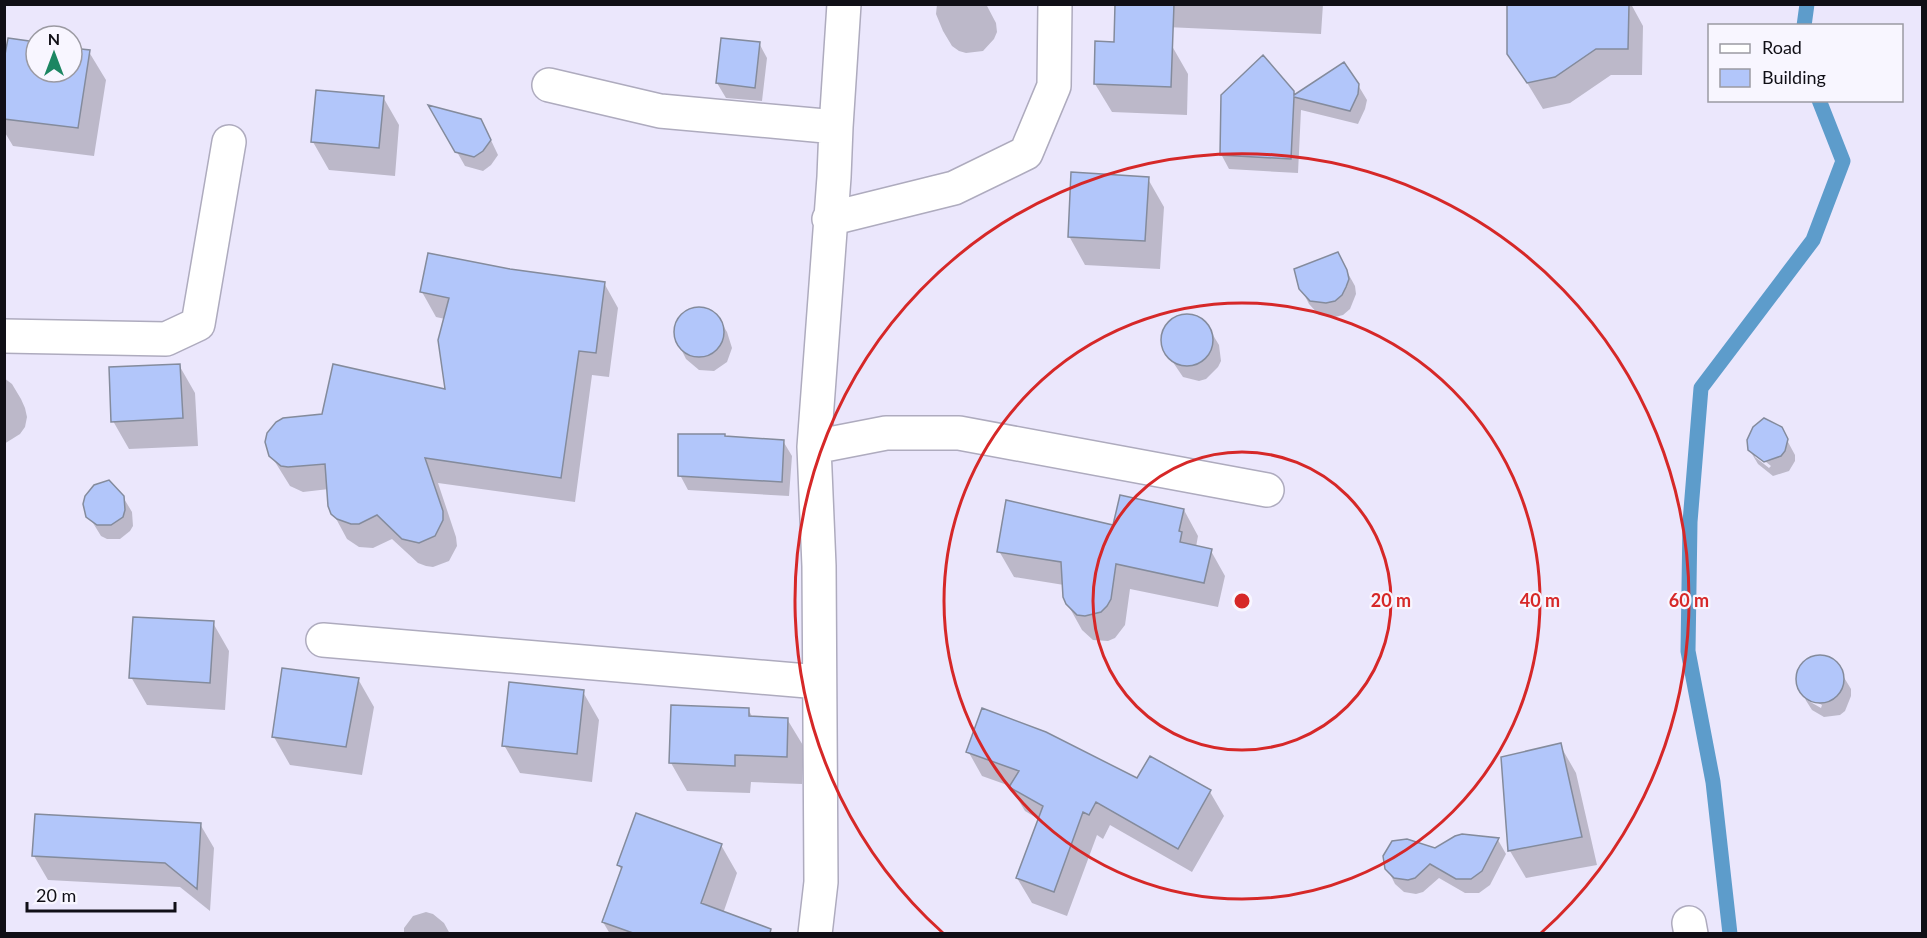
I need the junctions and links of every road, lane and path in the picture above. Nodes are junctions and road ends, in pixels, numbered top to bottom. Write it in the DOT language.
graph roads {
  1 [pos="844,4"];
  2 [pos="1055,4"];
  3 [pos="549,85"];
  4 [pos="836,127"];
  5 [pos="229,142"];
  6 [pos="829,219"];
  7 [pos="4,336"];
  8 [pos="814,447"];
  9 [pos="1267,490"];
  10 [pos="323,640"];
  11 [pos="819,682"];
  12 [pos="815,933"];
  1 -- 4 [label="street"];
  2 -- 6 [label="street"];
  3 -- 4 [label="street"];
  4 -- 6 [label="street"];
  5 -- 7 [label="street"];
  6 -- 8 [label="street"];
  8 -- 9 [label="street"];
  8 -- 11 [label="street"];
  10 -- 11 [label="street"];
  11 -- 12 [label="street"];
}
